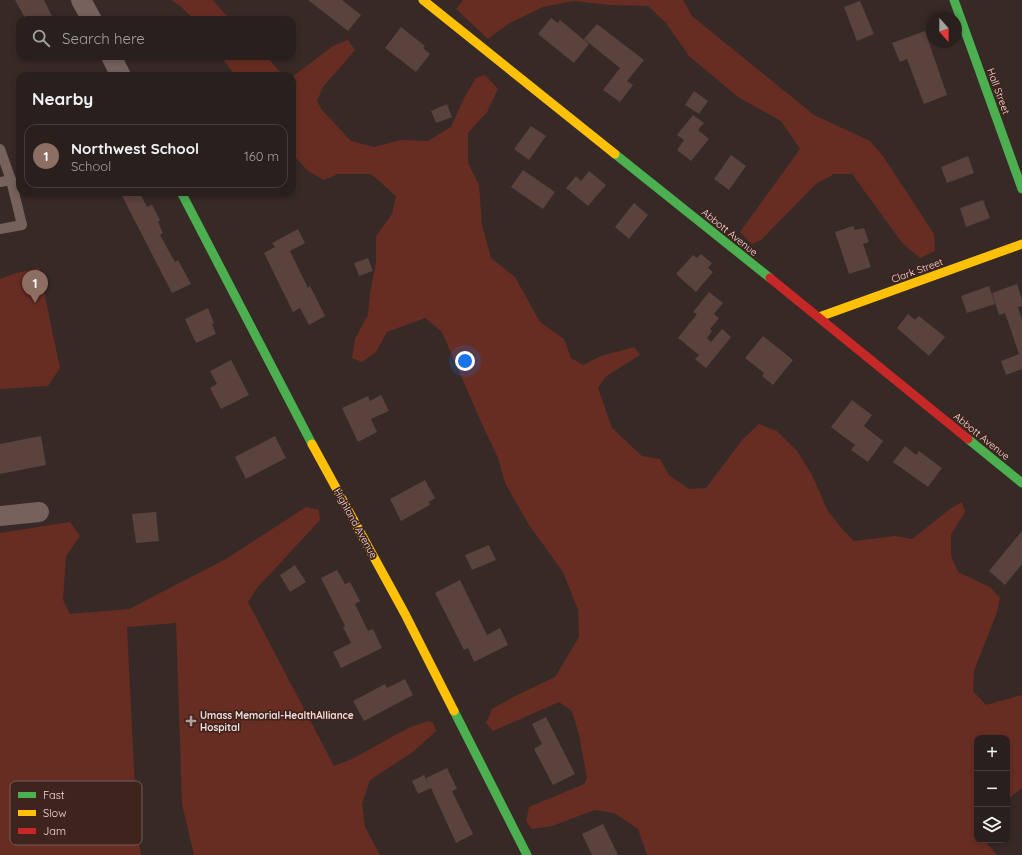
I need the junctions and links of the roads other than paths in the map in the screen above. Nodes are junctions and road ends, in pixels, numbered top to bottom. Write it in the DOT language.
graph roads {
  1 [pos="81,0"];
  2 [pos="423,0"];
  3 [pos="954,0"];
  4 [pos="90,16"];
  5 [pos="113,60"];
  6 [pos="119,72"];
  7 [pos="0,148"];
  8 [pos="11,180"];
  9 [pos="0,182"];
  10 [pos="1022,188"];
  11 [pos="183,196"];
  12 [pos="0,229"];
  13 [pos="1022,244"];
  14 [pos="819,318"];
  15 [pos="1022,483"];
  16 [pos="39,512"];
  17 [pos="0,516"];
  18 [pos="527,855"];
  1 -- 4 [label="street"];
  2 -- 14 [label="street, Abbott Avenue"];
  3 -- 10 [label="street, Hall Street"];
  5 -- 6 [label="street"];
  7 -- 8 [label="lane"];
  8 -- 9 [label="lane"];
  8 -- 12 [label="lane"];
  11 -- 18 [label="street, Highland Avenue"];
  13 -- 14 [label="street, Clark Street"];
  14 -- 15 [label="street, Abbott Avenue"];
  16 -- 17 [label="street"];
}
